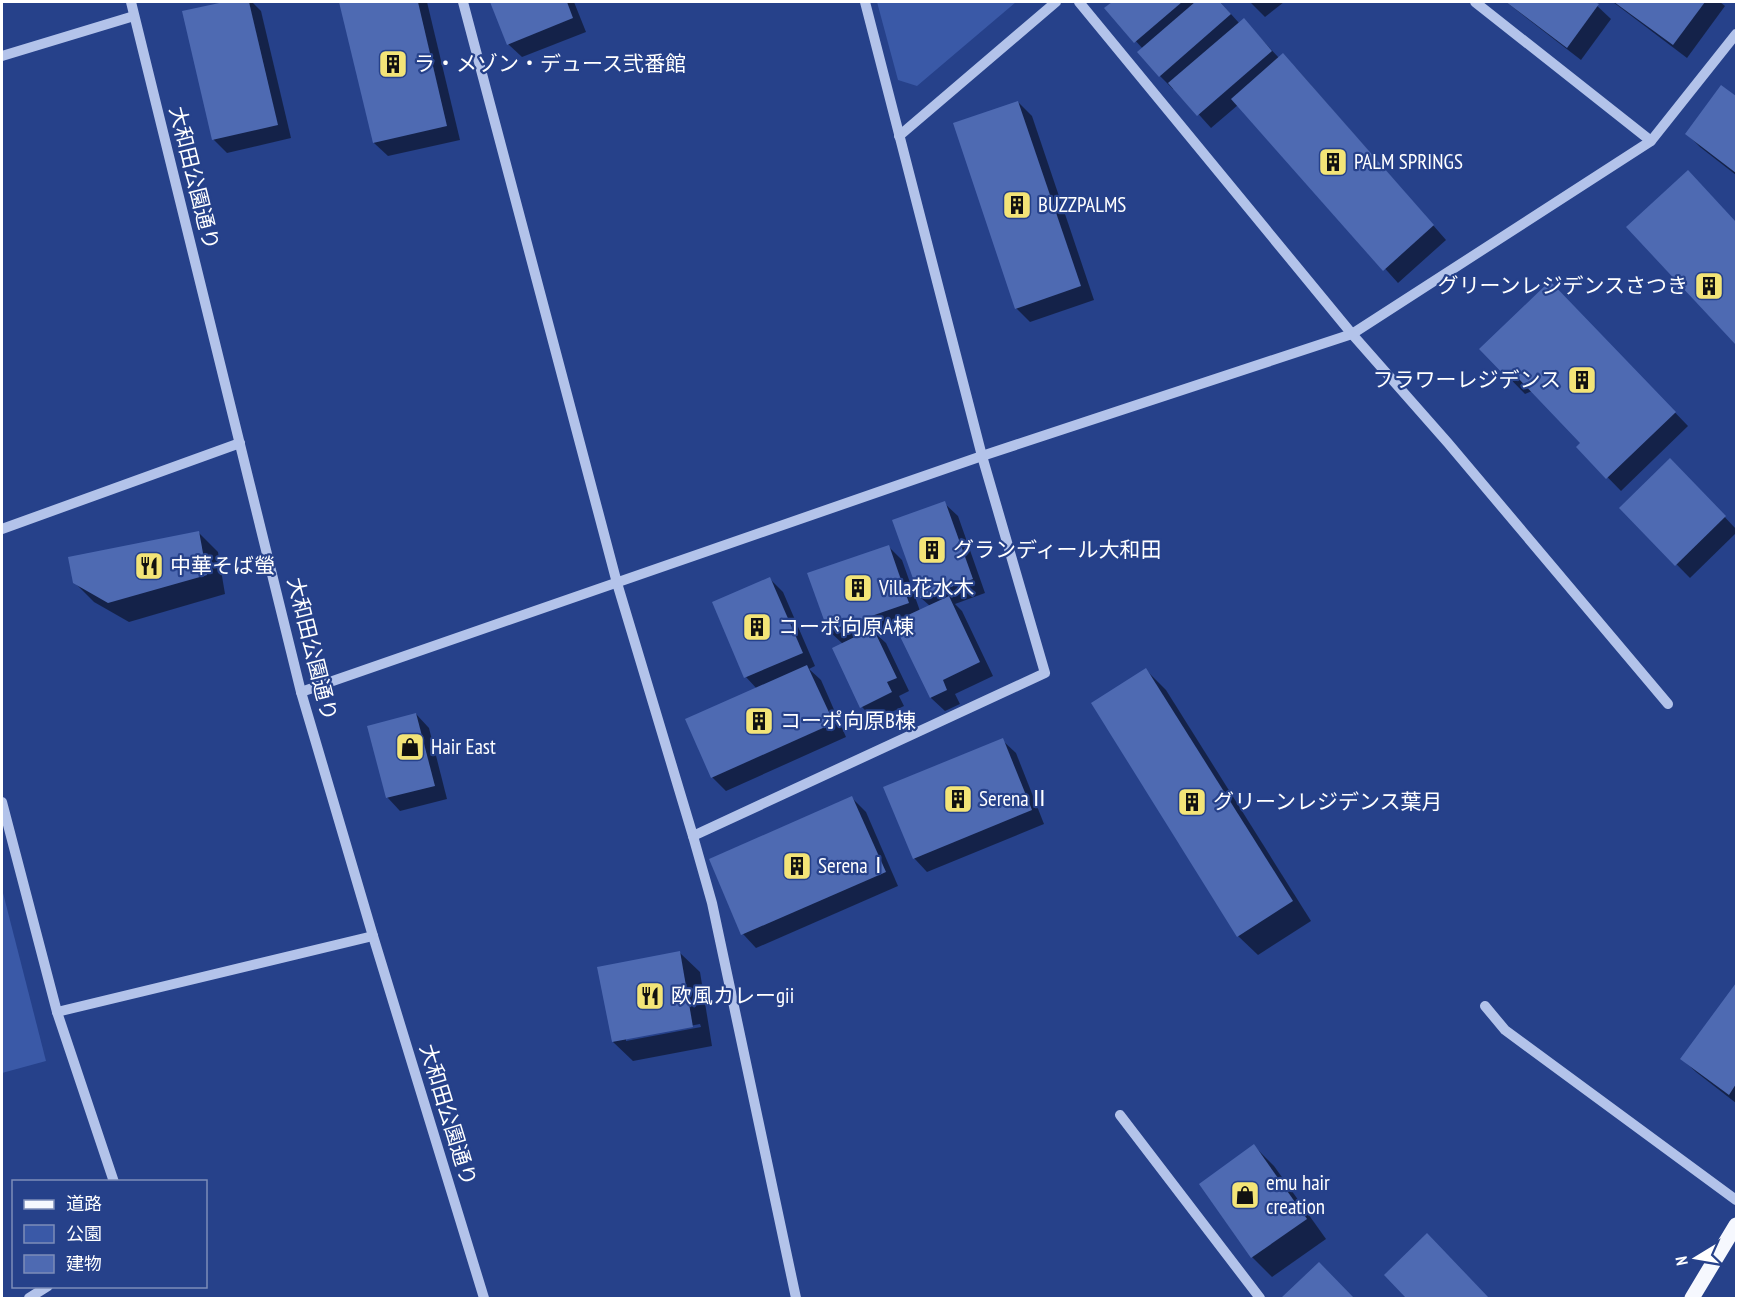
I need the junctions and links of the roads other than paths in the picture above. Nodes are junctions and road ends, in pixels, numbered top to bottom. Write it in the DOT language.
graph roads {
  1 [pos="131,2"];
  2 [pos="463,2"];
  3 [pos="865,2"];
  4 [pos="1056,2"];
  5 [pos="1079,2"];
  6 [pos="1474,2"];
  7 [pos="134,16"];
  8 [pos="1737,34"];
  9 [pos="2,56"];
  10 [pos="899,136"];
  11 [pos="1651,141"];
  12 [pos="1352,334"];
  13 [pos="240,443"];
  14 [pos="982,456"];
  15 [pos="2,529"];
  16 [pos="617,583"];
  17 [pos="301,692"];
  18 [pos="1668,704"];
  19 [pos="2,802"];
  20 [pos="693,836"];
  21 [pos="373,936"];
  22 [pos="1485,1005"];
  23 [pos="57,1012"];
  24 [pos="1120,1115"];
  25 [pos="113,1180"];
  26 [pos="1737,1200"];
  27 [pos="1736,1229"];
  28 [pos="46,1288"];
  29 [pos="29,1299"];
  30 [pos="484,1299"];
  31 [pos="796,1299"];
  32 [pos="1260,1299"];
  33 [pos="1692,1299"];
  1 -- 7 [label="street, 大和田公園通り"];
  2 -- 16 [label="street"];
  3 -- 10 [label="street"];
  4 -- 10 [label="street"];
  5 -- 12 [label="street"];
  6 -- 11 [label="street"];
  7 -- 9 [label="street"];
  7 -- 13 [label="street, 大和田公園通り"];
  8 -- 11 [label="street"];
  10 -- 14 [label="street"];
  11 -- 12 [label="street"];
  12 -- 14 [label="street"];
  12 -- 18 [label="street"];
  13 -- 15 [label="street"];
  13 -- 17 [label="street, 大和田公園通り"];
  14 -- 16 [label="street"];
  14 -- 20 [label="street"];
  16 -- 17 [label="street"];
  16 -- 20 [label="street"];
  17 -- 21 [label="street, 大和田公園通り"];
  19 -- 23 [label="street"];
  20 -- 31 [label="street"];
  21 -- 23 [label="street"];
  21 -- 30 [label="street, 大和田公園通り"];
  22 -- 26 [label="street"];
  23 -- 25 [label="street"];
  24 -- 32 [label="street"];
  27 -- 33 [label="main road"];
  28 -- 29 [label="street"];
}
